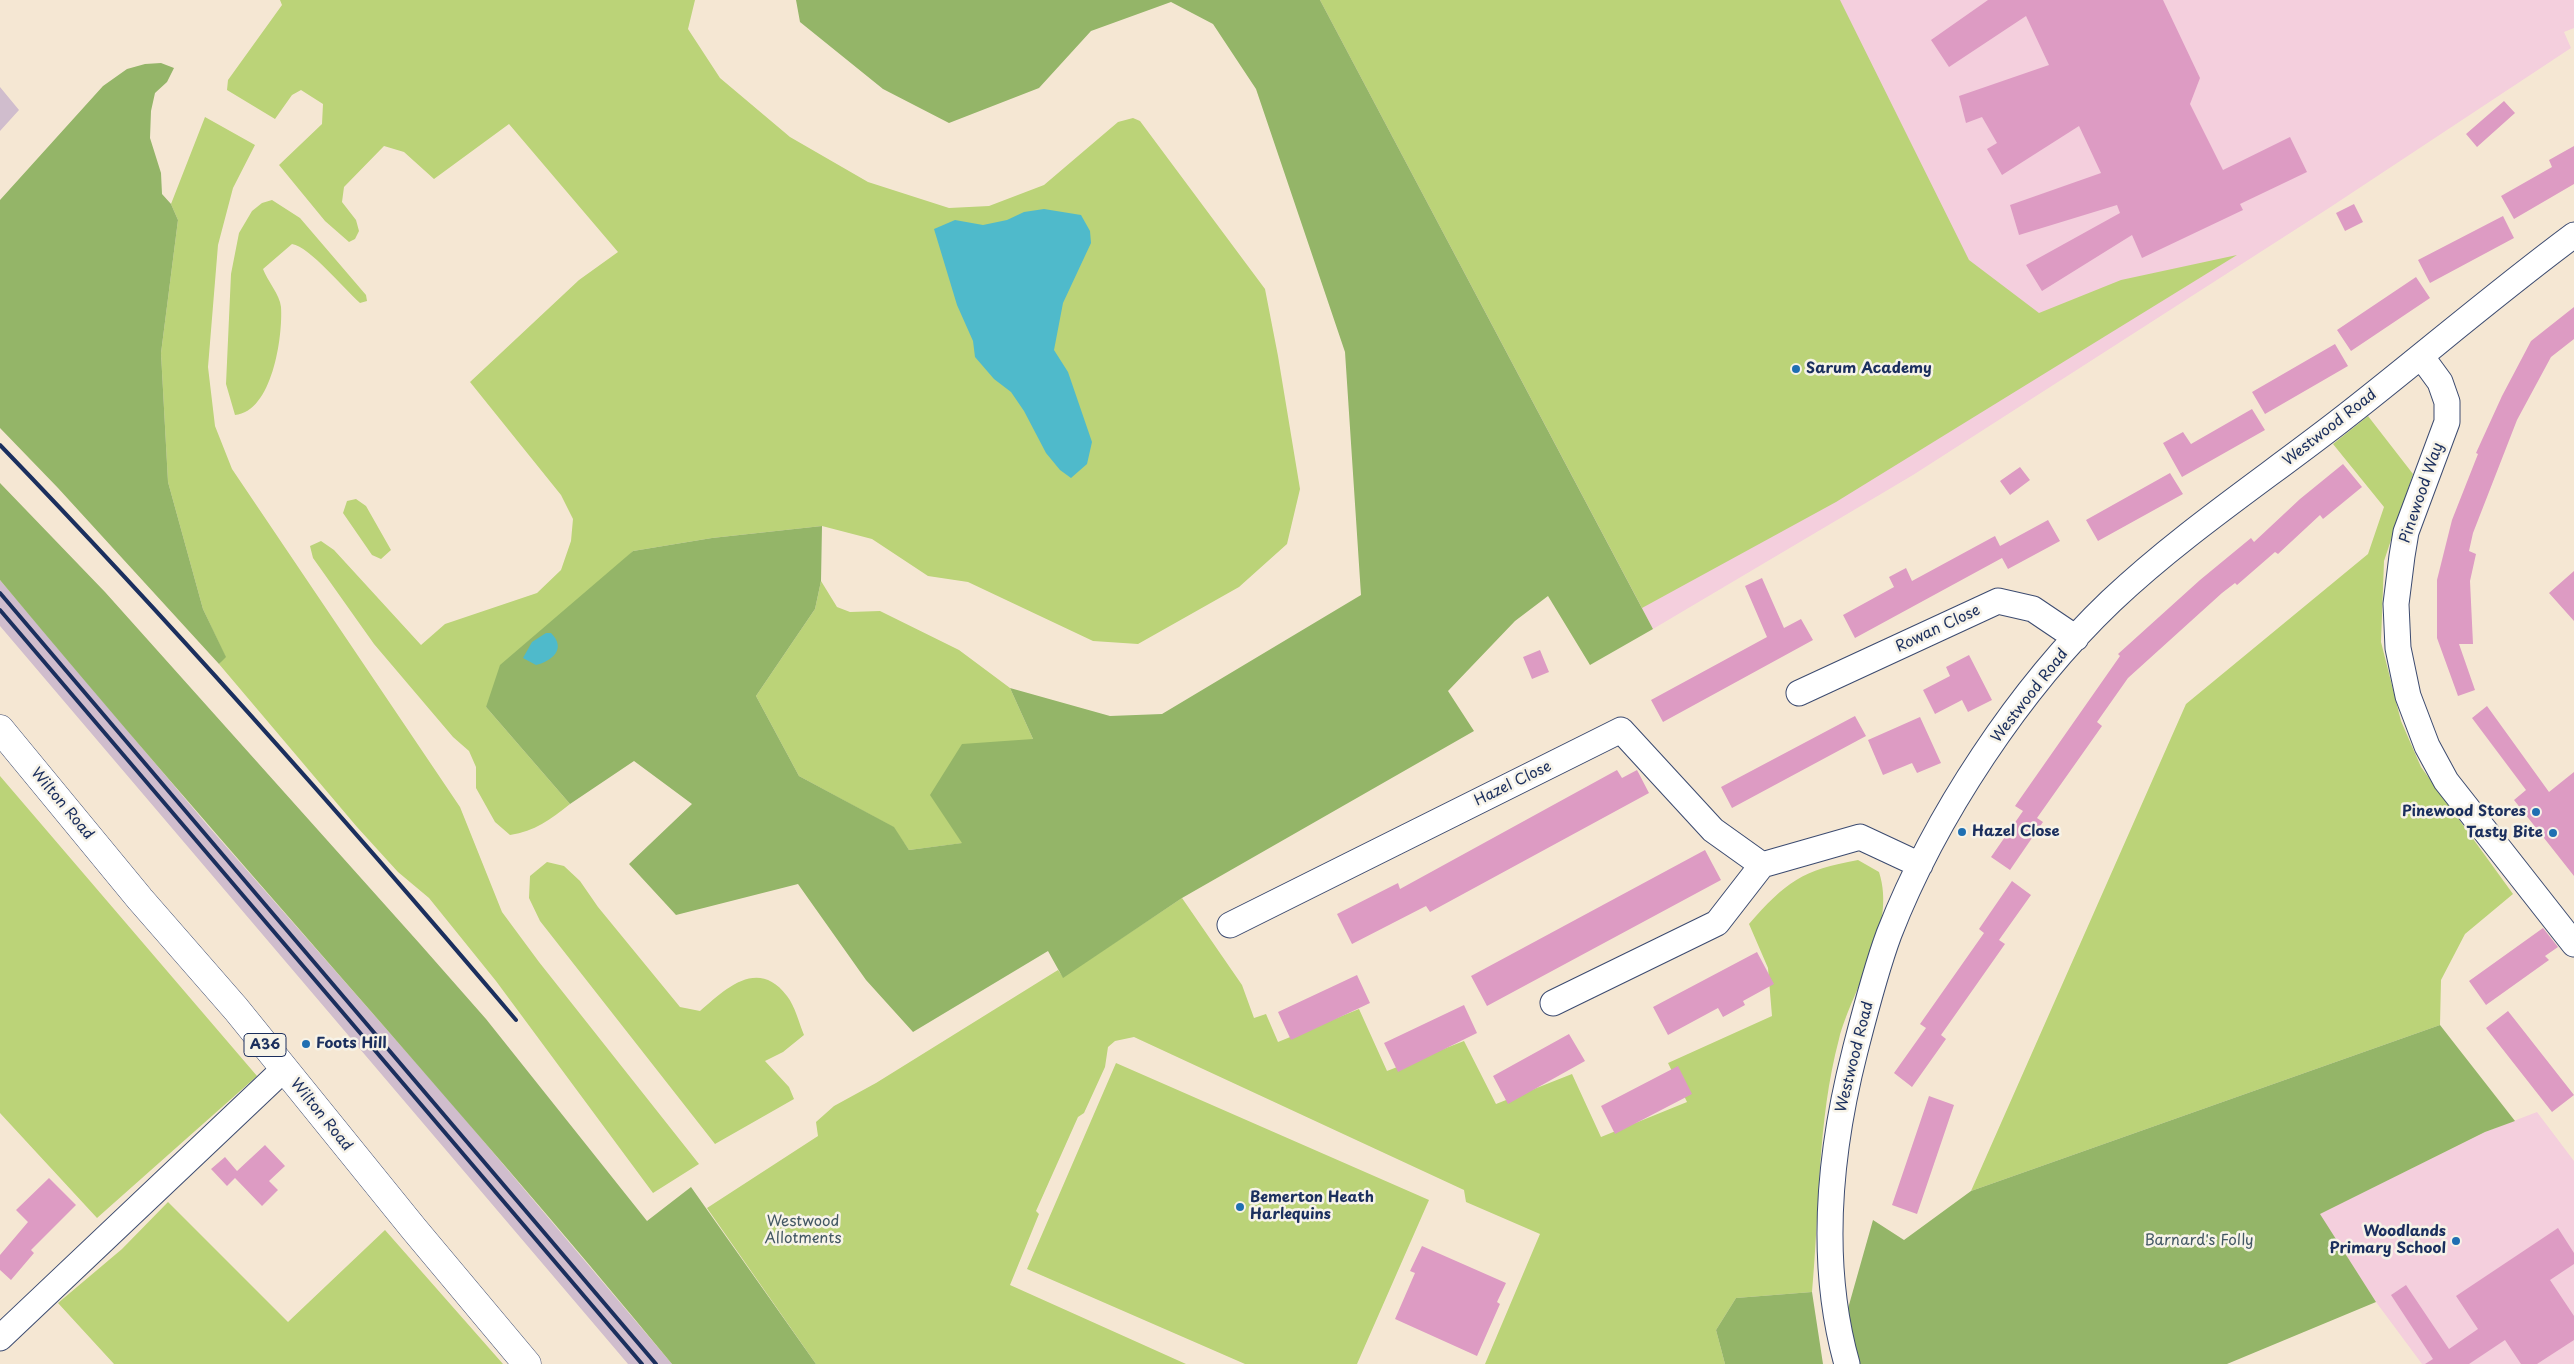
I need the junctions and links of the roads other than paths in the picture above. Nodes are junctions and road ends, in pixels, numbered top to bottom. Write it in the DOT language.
graph roads {
  1 [pos="2574,235"];
  2 [pos="2421,356"];
  3 [pos="2076,638"];
  4 [pos="1799,693"];
  5 [pos="0,729"];
  6 [pos="1762,865"];
  7 [pos="1920,866"];
  8 [pos="1230,925"];
  9 [pos="2574,944"];
  10 [pos="1553,1003"];
  11 [pos="284,1069"];
  12 [pos="0,1338"];
  13 [pos="527,1364"];
  14 [pos="1847,1364"];
  1 -- 2 [label="street, Westwood Road"];
  2 -- 3 [label="street, Westwood Road"];
  2 -- 9 [label="street, Pinewood Way"];
  3 -- 4 [label="street, Rowan Close"];
  3 -- 7 [label="street, Westwood Road"];
  5 -- 11 [label="highway, Wilton Road / A36"];
  6 -- 7 [label="street"];
  6 -- 8 [label="street, Hazel Close"];
  6 -- 10 [label="street"];
  7 -- 14 [label="street, Westwood Road"];
  11 -- 12 [label="street"];
  11 -- 13 [label="highway, Wilton Road / A36"];
}
